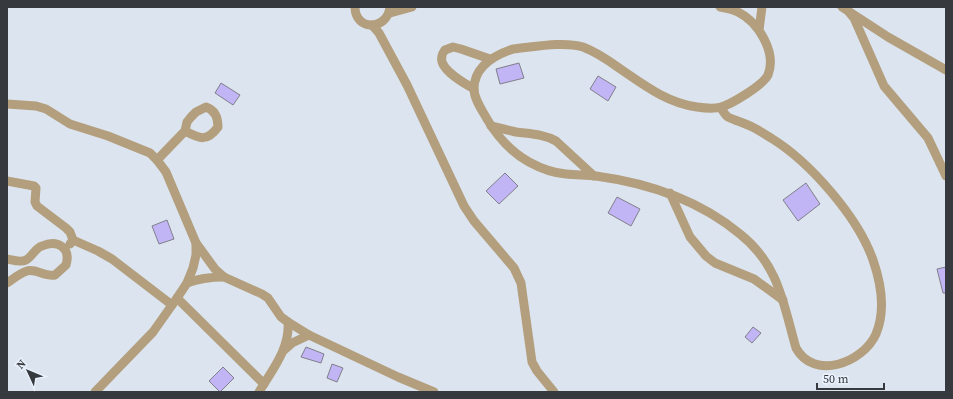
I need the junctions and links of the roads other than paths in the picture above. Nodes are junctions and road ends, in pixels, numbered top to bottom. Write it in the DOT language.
graph roads {
  1 [pos="355,7"];
  2 [pos="412,7"];
  3 [pos="720,7"];
  4 [pos="762,7"];
  5 [pos="845,9"];
  6 [pos="390,10"];
  7 [pos="384,21"];
  8 [pos="372,25"];
  9 [pos="759,30"];
  10 [pos="385,46"];
  11 [pos="490,59"];
  12 [pos="946,70"];
  13 [pos="474,89"];
  14 [pos="7,104"];
  15 [pos="721,108"];
  16 [pos="491,126"];
  17 [pos="185,131"];
  18 [pos="157,160"];
  19 [pos="594,176"];
  20 [pos="946,176"];
  21 [pos="7,181"];
  22 [pos="670,193"];
  23 [pos="73,240"];
  24 [pos="196,243"];
  25 [pos="66,250"];
  26 [pos="7,259"];
  27 [pos="21,262"];
  28 [pos="27,271"];
  29 [pos="224,277"];
  30 [pos="7,283"];
  31 [pos="187,283"];
  32 [pos="783,300"];
  33 [pos="174,302"];
  34 [pos="288,322"];
  35 [pos="309,335"];
  36 [pos="284,350"];
  37 [pos="264,384"];
  38 [pos="95,392"];
  39 [pos="259,392"];
  40 [pos="434,392"];
  41 [pos="554,392"];
  1 -- 8 [label="street"];
  2 -- 6 [label="street"];
  3 -- 9 [label="street"];
  4 -- 9 [label="street"];
  5 -- 12 [label="street"];
  5 -- 20 [label="street"];
  6 -- 7 [label="street"];
  7 -- 8 [label="street"];
  7 -- 10 [label="street"];
  8 -- 10 [label="street"];
  9 -- 15 [label="street"];
  10 -- 41 [label="street"];
  11 -- 13 [label="street"];
  11 -- 13 [label="street"];
  11 -- 15 [label="street"];
  13 -- 16 [label="street"];
  14 -- 18 [label="street"];
  15 -- 32 [label="street"];
  16 -- 19 [label="street"];
  16 -- 19 [label="street"];
  17 -- 18 [label="street"];
  18 -- 24 [label="street"];
  19 -- 22 [label="street"];
  21 -- 23 [label="street"];
  22 -- 32 [label="street"];
  22 -- 32 [label="street"];
  23 -- 25 [label="street"];
  23 -- 33 [label="street"];
  24 -- 29 [label="street"];
  24 -- 31 [label="street"];
  25 -- 27 [label="street"];
  25 -- 28 [label="street"];
  26 -- 27 [label="street"];
  27 -- 28 [label="street"];
  28 -- 30 [label="street"];
  29 -- 31 [label="street"];
  29 -- 34 [label="street"];
  31 -- 33 [label="street"];
  33 -- 37 [label="street"];
  33 -- 38 [label="street"];
  34 -- 35 [label="street"];
  34 -- 36 [label="street"];
  35 -- 36 [label="street"];
  35 -- 40 [label="street"];
  36 -- 37 [label="street"];
  37 -- 39 [label="street"];
}
